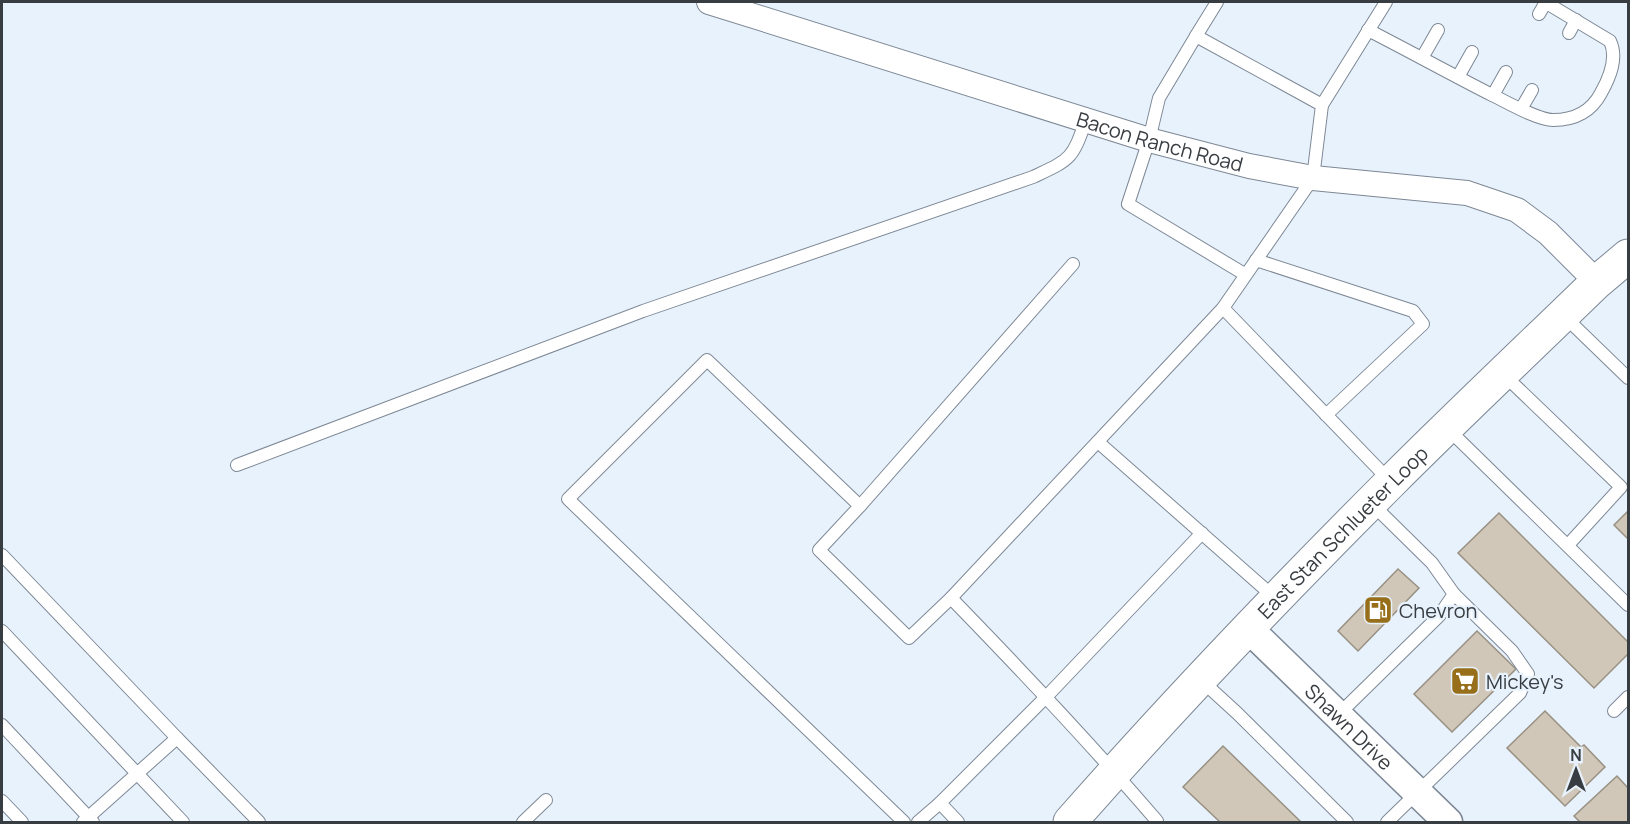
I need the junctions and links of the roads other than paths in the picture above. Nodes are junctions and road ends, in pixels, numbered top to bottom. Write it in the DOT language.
graph roads {
  1 [pos="709,2"];
  2 [pos="1217,2"];
  3 [pos="1386,2"];
  4 [pos="1546,2"];
  5 [pos="1539,14"];
  6 [pos="1576,20"];
  7 [pos="1368,30"];
  8 [pos="1438,30"];
  9 [pos="1569,33"];
  10 [pos="1196,36"];
  11 [pos="1472,52"];
  12 [pos="1422,58"];
  13 [pos="1506,72"];
  14 [pos="1458,77"];
  15 [pos="1532,90"];
  16 [pos="1493,95"];
  17 [pos="1322,105"];
  18 [pos="1521,109"];
  19 [pos="1086,120"];
  20 [pos="1149,140"];
  21 [pos="1313,178"];
  22 [pos="1629,256"];
  23 [pos="1256,260"];
  24 [pos="1073,264"];
  25 [pos="1246,275"];
  26 [pos="1596,282"];
  27 [pos="1223,308"];
  28 [pos="1563,315"];
  29 [pos="1503,374"];
  30 [pos="1629,378"];
  31 [pos="1326,415"];
  32 [pos="1447,428"];
  33 [pos="1098,442"];
  34 [pos="237,465"];
  35 [pos="1381,493"];
  36 [pos="860,506"];
  37 [pos="1202,533"];
  38 [pos="1568,545"];
  39 [pos="2,555"];
  40 [pos="1454,594"];
  41 [pos="951,598"];
  42 [pos="1277,600"];
  43 [pos="1629,605"];
  44 [pos="1249,629"];
  45 [pos="2,631"];
  46 [pos="1201,680"];
  47 [pos="1047,696"];
  48 [pos="1629,697"];
  49 [pos="1614,711"];
  50 [pos="1338,715"];
  51 [pos="2,725"];
  52 [pos="177,738"];
  53 [pos="1115,771"];
  54 [pos="137,774"];
  55 [pos="1417,793"];
  56 [pos="546,800"];
  57 [pos="2,801"];
  58 [pos="940,802"];
  59 [pos="88,821"];
  60 [pos="22,822"];
  61 [pos="183,822"];
  62 [pos="259,822"];
  63 [pos="523,822"];
  64 [pos="904,822"];
  65 [pos="918,822"];
  66 [pos="958,822"];
  67 [pos="1070,822"];
  68 [pos="1156,822"];
  69 [pos="1347,822"];
  70 [pos="1387,822"];
  71 [pos="1448,822"];
  1 -- 19 [label="street, Bacon Ranch Road"];
  2 -- 10 [label="lane"];
  3 -- 7 [label="lane"];
  4 -- 5 [label="lane"];
  4 -- 6 [label="lane"];
  6 -- 9 [label="lane"];
  6 -- 18 [label="lane"];
  7 -- 12 [label="lane"];
  7 -- 17 [label="lane"];
  8 -- 12 [label="lane"];
  10 -- 17 [label="lane"];
  10 -- 20 [label="lane"];
  11 -- 14 [label="lane"];
  12 -- 14 [label="lane"];
  13 -- 16 [label="lane"];
  14 -- 16 [label="lane"];
  15 -- 18 [label="lane"];
  16 -- 18 [label="lane"];
  17 -- 21 [label="lane"];
  19 -- 20 [label="street, Bacon Ranch Road"];
  19 -- 34 [label="lane"];
  20 -- 21 [label="street, Bacon Ranch Road"];
  20 -- 25 [label="lane"];
  21 -- 23 [label="lane"];
  21 -- 26 [label="street, Bacon Ranch Road"];
  22 -- 26 [label="main road, East Stan Schlueter Loop"];
  23 -- 25 [label="lane"];
  23 -- 31 [label="lane"];
  24 -- 36 [label="lane"];
  25 -- 27 [label="lane"];
  26 -- 28 [label="main road, East Stan Schlueter Loop"];
  27 -- 31 [label="lane"];
  27 -- 33 [label="lane"];
  28 -- 29 [label="main road, East Stan Schlueter Loop"];
  28 -- 30 [label="lane"];
  29 -- 32 [label="main road, East Stan Schlueter Loop"];
  29 -- 38 [label="lane"];
  31 -- 35 [label="lane"];
  32 -- 35 [label="main road, East Stan Schlueter Loop"];
  32 -- 38 [label="lane"];
  33 -- 37 [label="lane"];
  33 -- 41 [label="lane"];
  35 -- 40 [label="lane"];
  35 -- 42 [label="main road, East Stan Schlueter Loop"];
  36 -- 41 [label="lane"];
  36 -- 64 [label="lane"];
  37 -- 42 [label="lane"];
  37 -- 47 [label="lane"];
  38 -- 43 [label="lane"];
  39 -- 52 [label="lane"];
  40 -- 50 [label="lane"];
  40 -- 55 [label="lane"];
  41 -- 47 [label="lane"];
  42 -- 44 [label="main road, East Stan Schlueter Loop"];
  44 -- 46 [label="main road, East Stan Schlueter Loop"];
  44 -- 50 [label="street, Shawn Drive"];
  45 -- 54 [label="lane"];
  46 -- 53 [label="main road, East Stan Schlueter Loop"];
  46 -- 69 [label="lane"];
  47 -- 53 [label="lane"];
  47 -- 58 [label="lane"];
  48 -- 49 [label="lane"];
  50 -- 55 [label="street, Shawn Drive"];
  51 -- 59 [label="lane"];
  52 -- 54 [label="lane"];
  52 -- 62 [label="lane"];
  53 -- 67 [label="main road, East Stan Schlueter Loop"];
  53 -- 68 [label="lane"];
  54 -- 59 [label="lane"];
  54 -- 61 [label="lane"];
  55 -- 70 [label="lane"];
  55 -- 71 [label="street, Shawn Drive"];
  56 -- 63 [label="lane"];
  57 -- 60 [label="lane"];
  58 -- 65 [label="lane"];
  58 -- 66 [label="lane"];
}
